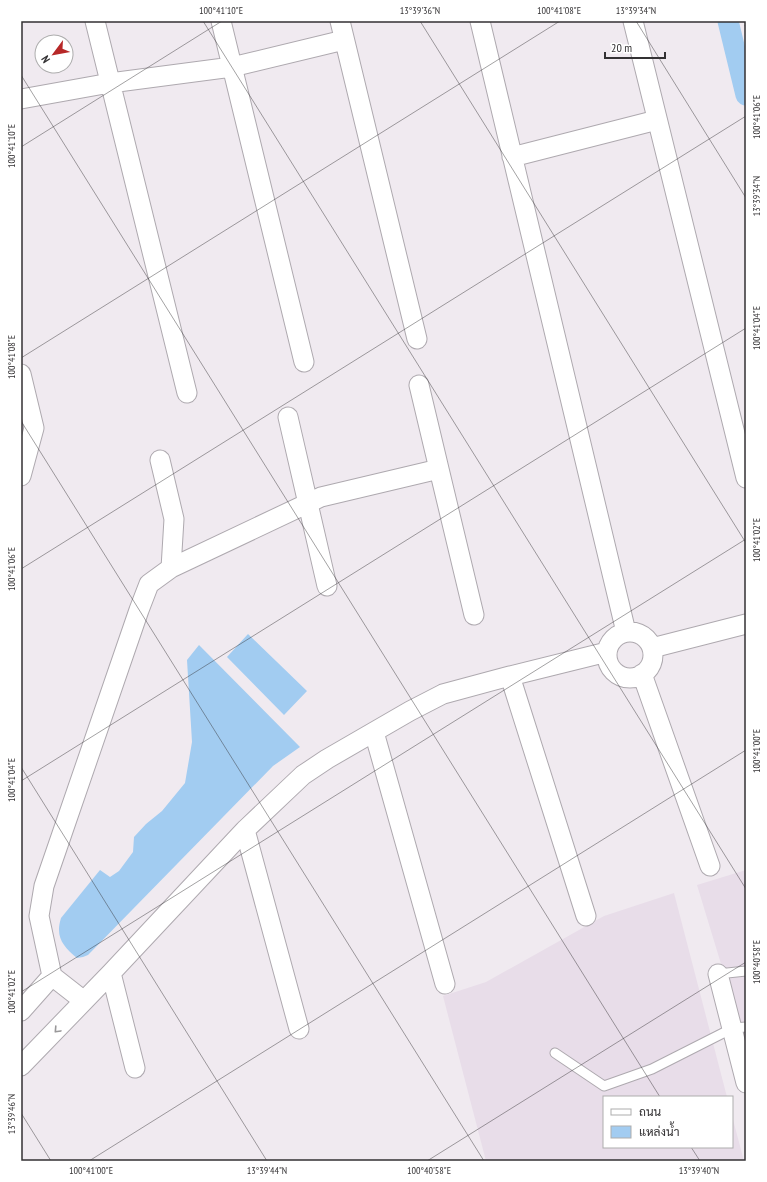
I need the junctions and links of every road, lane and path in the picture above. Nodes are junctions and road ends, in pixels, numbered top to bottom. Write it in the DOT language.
graph roads {
  1 [pos="95,21"];
  2 [pos="220,21"];
  3 [pos="340,21"];
  4 [pos="480,21"];
  5 [pos="633,21"];
  6 [pos="745,21"];
  7 [pos="746,27"];
  8 [pos="344,40"];
  9 [pos="232,66"];
  10 [pos="110,83"];
  11 [pos="21,99"];
  12 [pos="657,120"];
  13 [pos="512,157"];
  14 [pos="417,339"];
  15 [pos="304,362"];
  16 [pos="21,374"];
  17 [pos="419,385"];
  18 [pos="187,393"];
  19 [pos="288,417"];
  20 [pos="160,460"];
  21 [pos="438,469"];
  22 [pos="21,476"];
  23 [pos="746,478"];
  24 [pos="308,503"];
  25 [pos="171,568"];
  26 [pos="327,586"];
  27 [pos="474,616"];
  28 [pos="746,624"];
  29 [pos="626,632"];
  30 [pos="652,648"];
  31 [pos="607,652"];
  32 [pos="642,674"];
  33 [pos="510,676"];
  34 [pos="374,732"];
  35 [pos="245,830"];
  36 [pos="710,866"];
  37 [pos="586,916"];
  38 [pos="746,971"];
  39 [pos="111,973"];
  40 [pos="718,974"];
  41 [pos="52,976"];
  42 [pos="445,984"];
  43 [pos="84,1001"];
  44 [pos="21,1011"];
  45 [pos="739,1028"];
  46 [pos="299,1029"];
  47 [pos="555,1053"];
  48 [pos="21,1066"];
  49 [pos="135,1068"];
  50 [pos="746,1083"];
  1 -- 10 [label="street"];
  2 -- 9 [label="street"];
  3 -- 8 [label="street"];
  4 -- 13 [label="street"];
  5 -- 12 [label="street"];
  6 -- 7 [label="path"];
  8 -- 9 [label="street"];
  8 -- 14 [label="street"];
  9 -- 10 [label="street"];
  9 -- 15 [label="street"];
  10 -- 11 [label="street"];
  10 -- 18 [label="street"];
  12 -- 13 [label="street"];
  12 -- 23 [label="street"];
  13 -- 29 [label="street"];
  16 -- 22 [label="street"];
  17 -- 21 [label="street"];
  19 -- 24 [label="street"];
  20 -- 25 [label="street"];
  21 -- 24 [label="street"];
  21 -- 27 [label="street"];
  24 -- 25 [label="street"];
  24 -- 26 [label="street"];
  25 -- 41 [label="street"];
  28 -- 30 [label="street"];
  29 -- 30 [label="street"];
  29 -- 31 [label="street"];
  30 -- 32 [label="street"];
  31 -- 32 [label="street"];
  31 -- 33 [label="street"];
  32 -- 36 [label="street"];
  33 -- 34 [label="street"];
  33 -- 37 [label="street"];
  34 -- 35 [label="street"];
  34 -- 42 [label="street"];
  35 -- 39 [label="street"];
  35 -- 46 [label="street"];
  38 -- 40 [label="lane"];
  39 -- 43 [label="street"];
  39 -- 49 [label="street"];
  40 -- 45 [label="street"];
  41 -- 43 [label="street"];
  41 -- 44 [label="street"];
  43 -- 48 [label="street, one-way"];
  45 -- 47 [label="lane"];
  45 -- 50 [label="street"];
}
